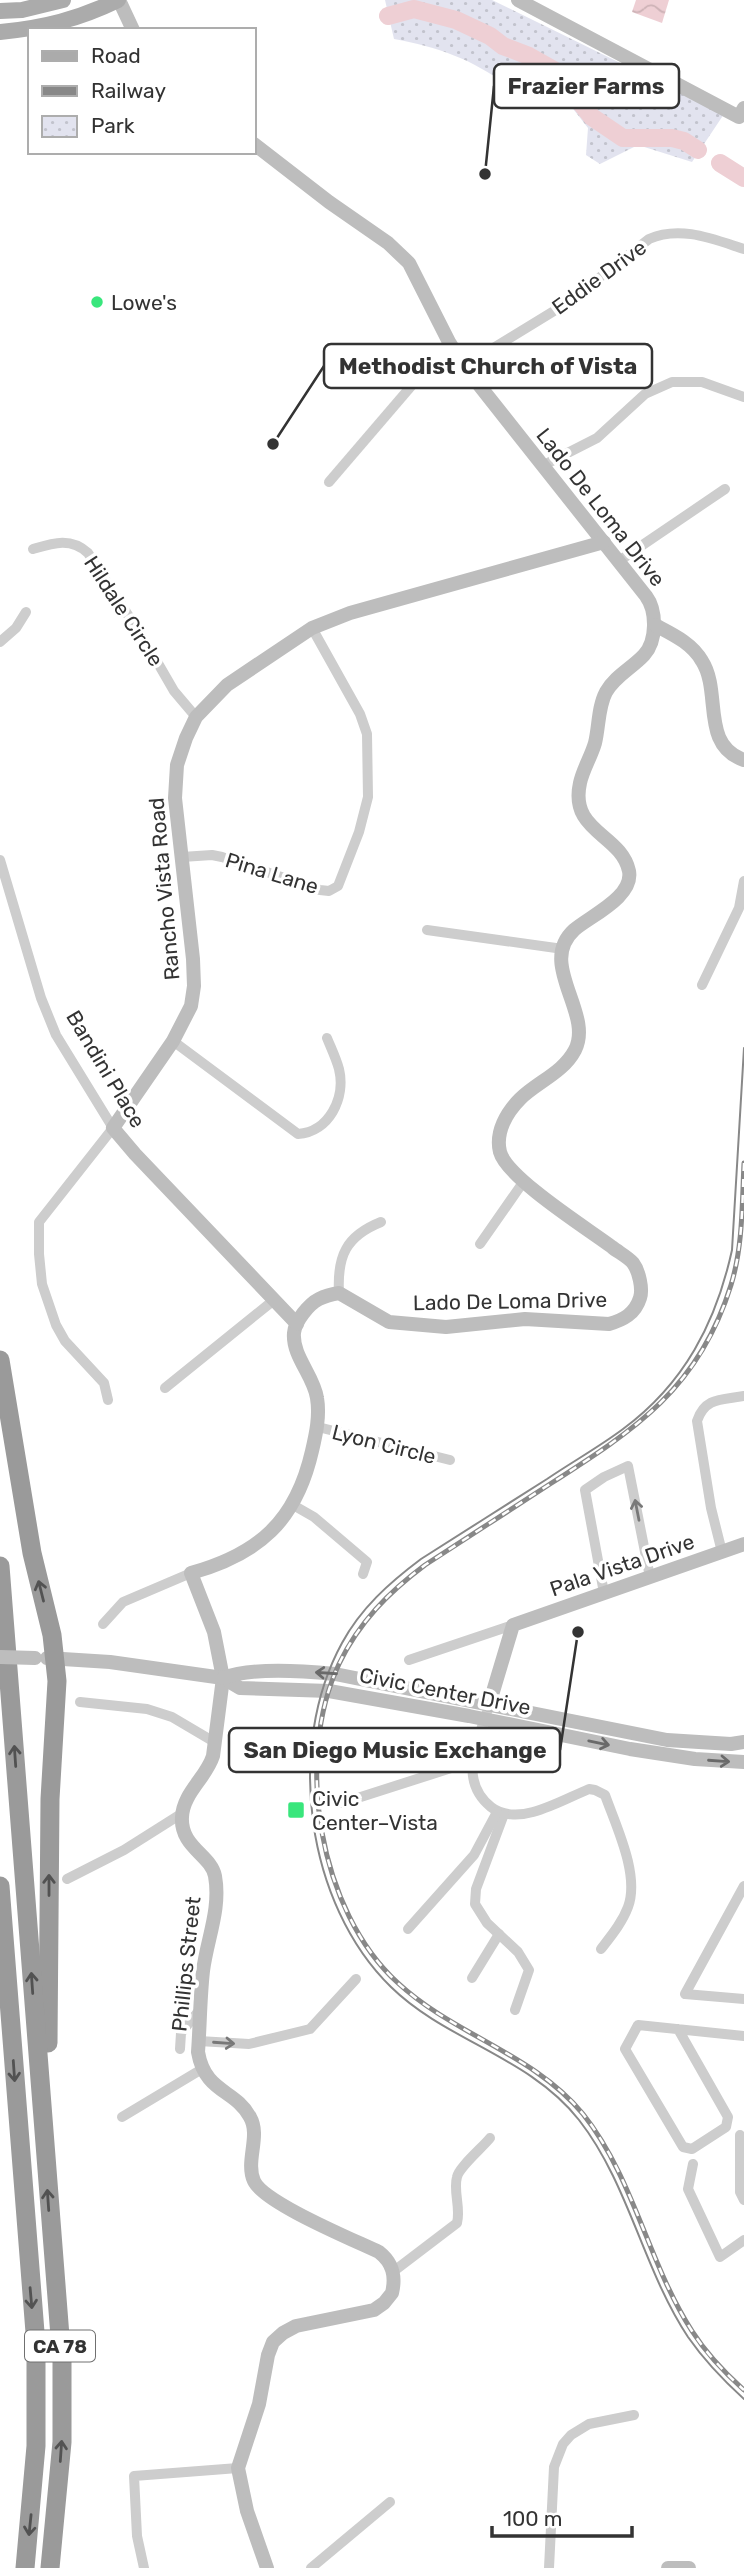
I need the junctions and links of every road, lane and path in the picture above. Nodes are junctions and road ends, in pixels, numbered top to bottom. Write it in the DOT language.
graph roads {
  1 [pos="63,0"];
  2 [pos="118,0"];
  3 [pos="518,0"];
  4 [pos="0,11"];
  5 [pos="132,28"];
  6 [pos="0,32"];
  7 [pos="741,112"];
  8 [pos="256,146"];
  9 [pos="744,249"];
  10 [pos="449,342"];
  11 [pos="464,366"];
  12 [pos="744,397"];
  13 [pos="542,466"];
  14 [pos="329,482"];
  15 [pos="726,489"];
  16 [pos="604,542"];
  17 [pos="33,549"];
  18 [pos="618,561"];
  19 [pos="26,612"];
  20 [pos="655,625"];
  21 [pos="312,628"];
  22 [pos="0,642"];
  23 [pos="196,717"];
  24 [pos="744,761"];
  25 [pos="182,857"];
  26 [pos="0,860"];
  27 [pos="744,881"];
  28 [pos="427,930"];
  29 [pos="563,949"];
  30 [pos="702,985"];
  31 [pos="327,1038"];
  32 [pos="173,1041"];
  33 [pos="113,1128"];
  34 [pos="524,1181"];
  35 [pos="381,1222"];
  36 [pos="480,1244"];
  37 [pos="339,1293"];
  38 [pos="274,1300"];
  39 [pos="297,1324"];
  40 [pos="0,1360"];
  41 [pos="166,1388"];
  42 [pos="744,1396"];
  43 [pos="108,1400"];
  44 [pos="318,1427"];
  45 [pos="450,1460"];
  46 [pos="293,1506"];
  47 [pos="744,1544"];
  48 [pos="722,1552"];
  49 [pos="0,1566"];
  50 [pos="191,1573"];
  51 [pos="363,1574"];
  52 [pos="650,1577"];
  53 [pos="604,1593"];
  54 [pos="103,1624"];
  55 [pos="513,1625"];
  56 [pos="0,1657"];
  57 [pos="45,1658"];
  58 [pos="409,1660"];
  59 [pos="223,1678"];
  60 [pos="80,1702"];
  61 [pos="487,1712"];
  62 [pos="744,1742"];
  63 [pos="216,1743"];
  64 [pos="473,1761"];
  65 [pos="744,1762"];
  66 [pos="342,1803"];
  67 [pos="500,1813"];
  68 [pos="181,1814"];
  69 [pos="67,1879"];
  70 [pos="0,1886"];
  71 [pos="744,1886"];
  72 [pos="408,1929"];
  73 [pos="499,1934"];
  74 [pos="0,1936"];
  75 [pos="601,1949"];
  76 [pos="472,1978"];
  77 [pos="7,1979"];
  78 [pos="356,1979"];
  79 [pos="744,1999"];
  80 [pos="201,2008"];
  81 [pos="516,2010"];
  82 [pos="678,2029"];
  83 [pos="744,2036"];
  84 [pos="199,2041"];
  85 [pos="180,2049"];
  86 [pos="202,2069"];
  87 [pos="122,2117"];
  88 [pos="43,2124"];
  89 [pos="740,2135"];
  90 [pos="490,2138"];
  91 [pos="692,2164"];
  92 [pos="744,2200"];
  93 [pos="744,2240"];
  94 [pos="394,2272"];
  95 [pos="634,2415"];
  96 [pos="238,2468"];
  97 [pos="390,2502"];
  98 [pos="24,2568"];
  99 [pos="50,2568"];
  100 [pos="144,2568"];
  101 [pos="267,2568"];
  102 [pos="311,2568"];
  103 [pos="549,2568"];
  104 [pos="668,2568"];
  105 [pos="689,2568"];
  1 -- 4 [label="main road"];
  2 -- 5 [label="street"];
  2 -- 6 [label="main road"];
  3 -- 7 [label="street"];
  8 -- 10 [label="street, Lado De Loma Drive"];
  9 -- 11 [label="street, Eddie Drive"];
  10 -- 11 [label="street, Lado De Loma Drive"];
  10 -- 14 [label="street"];
  11 -- 13 [label="street, Lado De Loma Drive"];
  12 -- 13 [label="street"];
  13 -- 16 [label="street, Lado De Loma Drive"];
  15 -- 18 [label="street"];
  16 -- 18 [label="street, Lado De Loma Drive"];
  16 -- 21 [label="street, Rancho Vista Road"];
  17 -- 23 [label="street, Hildale Circle"];
  18 -- 20 [label="street, Lado De Loma Drive"];
  19 -- 22 [label="street"];
  20 -- 24 [label="street"];
  20 -- 29 [label="street"];
  21 -- 23 [label="street, Rancho Vista Road"];
  21 -- 25 [label="street, Pina Lane"];
  23 -- 25 [label="street, Rancho Vista Road"];
  25 -- 32 [label="street, Rancho Vista Road"];
  26 -- 33 [label="street, Bandini Place"];
  27 -- 30 [label="street"];
  28 -- 29 [label="street"];
  29 -- 34 [label="street, Lado De Loma Drive"];
  31 -- 32 [label="street"];
  32 -- 33 [label="street, Rancho Vista Road"];
  33 -- 38 [label="street, Bandini Place"];
  33 -- 43 [label="street, Rancho Vista Road"];
  34 -- 36 [label="street"];
  34 -- 37 [label="street, Lado De Loma Drive"];
  35 -- 37 [label="street"];
  37 -- 39 [label="street"];
  38 -- 39 [label="street, Bandini Place"];
  38 -- 41 [label="street"];
  39 -- 44 [label="street"];
  57 -- 40 [label="highway, one-way"];
  42 -- 48 [label="street"];
  44 -- 45 [label="street, Lyon Circle"];
  44 -- 46 [label="street"];
  46 -- 50 [label="street"];
  46 -- 51 [label="street"];
  47 -- 48 [label="street, Pala Vista Drive"];
  48 -- 52 [label="street, Pala Vista Drive"];
  88 -- 49 [label="highway, CA 78, one-way"];
  50 -- 54 [label="street"];
  50 -- 59 [label="street"];
  52 -- 53 [label="street, Pala Vista Drive"];
  52 -- 53 [label="street, one-way"];
  53 -- 55 [label="street, Pala Vista Drive"];
  55 -- 58 [label="street, Pala Vista Drive"];
  55 -- 61 [label="street"];
  56 -- 57 [label="street, Civic Center Drive, bridge"];
  57 -- 59 [label="street, Civic Center Drive"];
  88 -- 57 [label="highway, one-way"];
  59 -- 61 [label="street, Civic Center Drive"];
  59 -- 63 [label="street"];
  60 -- 63 [label="street"];
  61 -- 62 [label="street, Civic Center Drive"];
  61 -- 64 [label="street"];
  61 -- 65 [label="street, Civic Center Drive, one-way"];
  63 -- 68 [label="street"];
  64 -- 66 [label="street"];
  64 -- 67 [label="street"];
  67 -- 72 [label="street"];
  67 -- 73 [label="street"];
  67 -- 75 [label="street"];
  68 -- 69 [label="street"];
  68 -- 80 [label="street, Phillips Street"];
  70 -- 77 [label="highway, CA 78"];
  71 -- 79 [label="street"];
  73 -- 76 [label="street"];
  73 -- 81 [label="street"];
  74 -- 77 [label="highway"];
  77 -- 98 [label="highway, CA 78, one-way"];
  84 -- 78 [label="street, one-way"];
  80 -- 84 [label="street, Phillips Street"];
  80 -- 85 [label="street"];
  82 -- 82 [label="street"];
  82 -- 83 [label="street"];
  84 -- 86 [label="street, Phillips Street"];
  86 -- 87 [label="street"];
  86 -- 94 [label="street"];
  99 -- 88 [label="highway, CA 78, one-way"];
  89 -- 92 [label="street"];
  90 -- 94 [label="street"];
  91 -- 93 [label="street"];
  94 -- 96 [label="street"];
  95 -- 103 [label="street"];
  96 -- 100 [label="street"];
  96 -- 101 [label="street"];
  97 -- 102 [label="street"];
  104 -- 105 [label="street"];
}
